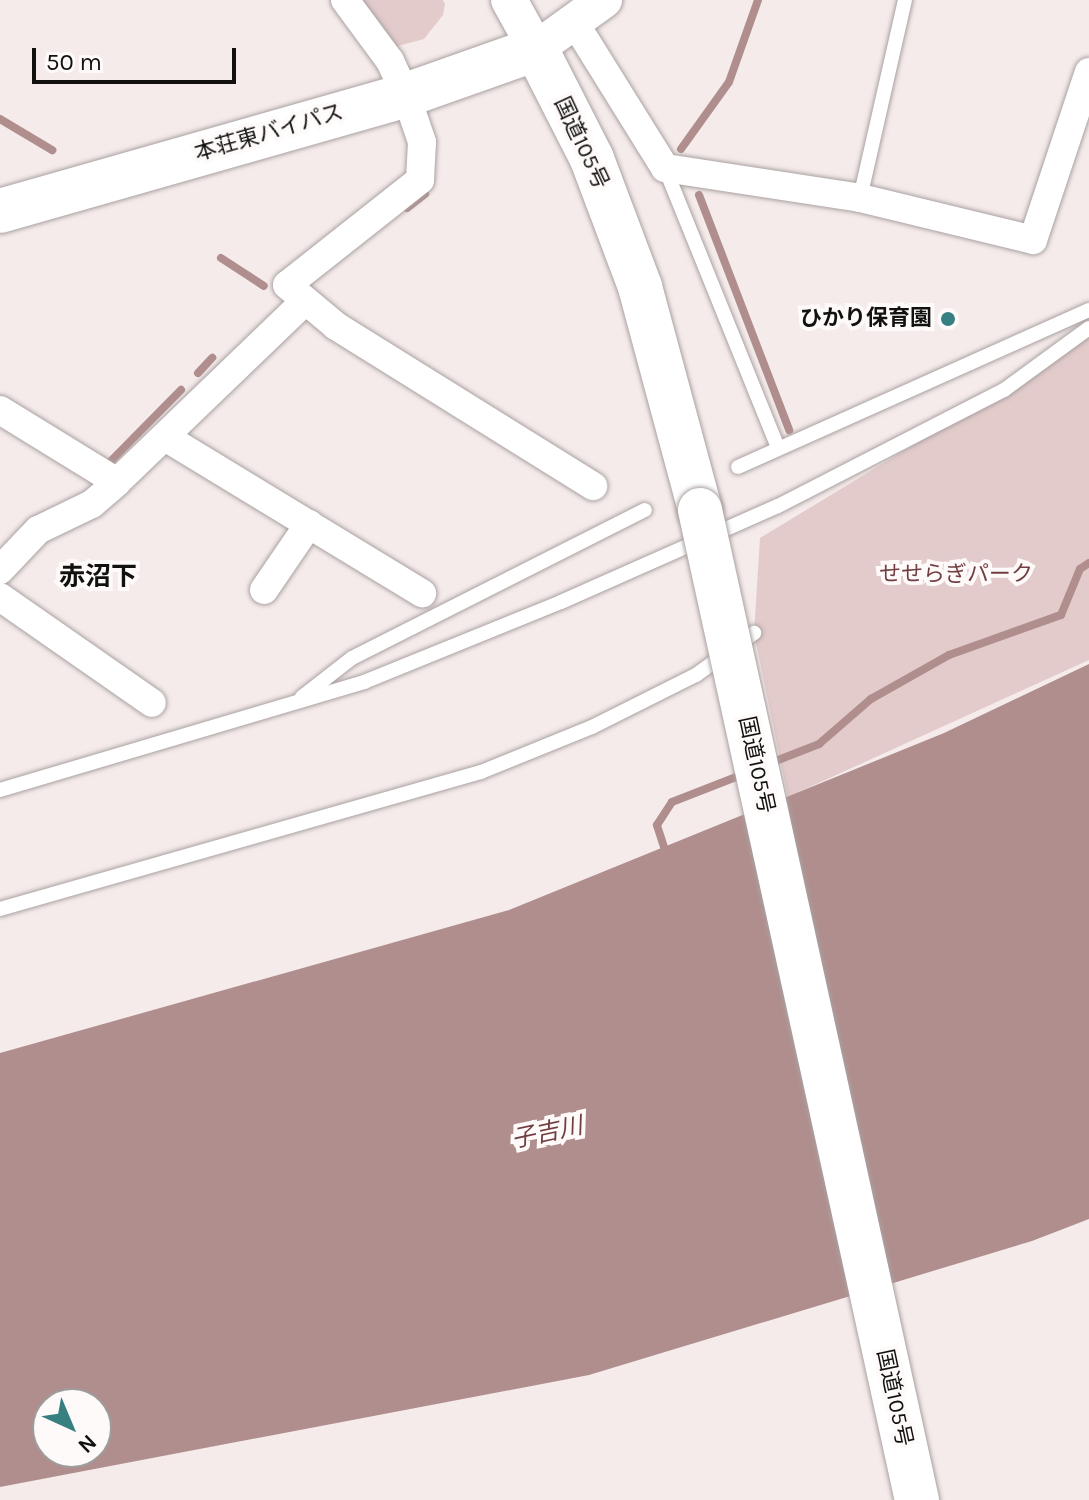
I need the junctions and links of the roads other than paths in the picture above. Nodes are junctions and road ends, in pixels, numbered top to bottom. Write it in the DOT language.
graph roads {
  1 [pos="345,0"];
  2 [pos="509,0"];
  3 [pos="604,0"];
  4 [pos="905,0"];
  5 [pos="576,25"];
  6 [pos="536,49"];
  7 [pos="1089,72"];
  8 [pos="406,95"];
  9 [pos="665,168"];
  10 [pos="860,198"];
  11 [pos="0,211"];
  12 [pos="303,303"];
  13 [pos="1089,310"];
  14 [pos="1089,328"];
  15 [pos="5,421"];
  16 [pos="165,437"];
  17 [pos="778,448"];
  18 [pos="738,467"];
  19 [pos="117,482"];
  20 [pos="593,486"];
  21 [pos="645,510"];
  22 [pos="309,524"];
  23 [pos="0,570"];
  24 [pos="264,590"];
  25 [pos="422,593"];
  26 [pos="0,597"];
  27 [pos="754,633"];
  28 [pos="295,702"];
  29 [pos="152,703"];
  30 [pos="0,790"];
  31 [pos="0,909"];
  32 [pos="917,1500"];
  1 -- 8 [label="street"];
  2 -- 6 [label="street"];
  3 -- 5 [label="street"];
  4 -- 10 [label="lane"];
  5 -- 6 [label="street"];
  5 -- 9 [label="street"];
  6 -- 8 [label="highway, 本荘東バイパス"];
  6 -- 32 [label="highway, 国道105号, bridge"];
  7 -- 10 [label="street"];
  8 -- 11 [label="highway, 本荘東バイパス"];
  8 -- 12 [label="street"];
  9 -- 10 [label="street"];
  9 -- 17 [label="lane"];
  12 -- 16 [label="street"];
  12 -- 20 [label="street"];
  13 -- 17 [label="lane"];
  14 -- 28 [label="lane"];
  15 -- 19 [label="street"];
  16 -- 19 [label="street"];
  16 -- 22 [label="street"];
  17 -- 18 [label="lane"];
  19 -- 23 [label="street"];
  21 -- 28 [label="lane"];
  22 -- 24 [label="street"];
  22 -- 25 [label="street"];
  26 -- 29 [label="street"];
  27 -- 31 [label="lane"];
  28 -- 30 [label="lane"];
}
